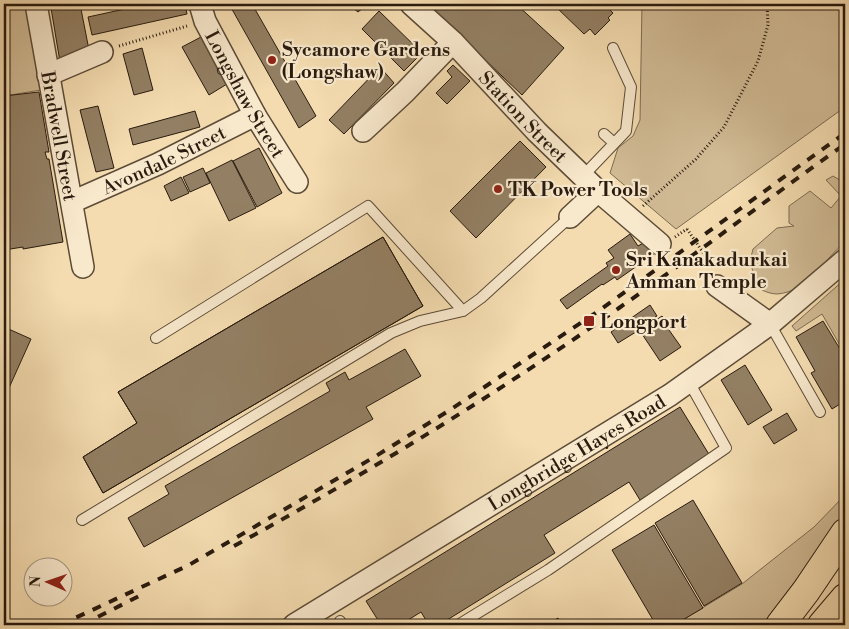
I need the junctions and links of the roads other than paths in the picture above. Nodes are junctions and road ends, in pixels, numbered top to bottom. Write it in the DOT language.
graph roads {
  1 [pos="36,4"];
  2 [pos="411,4"];
  3 [pos="203,12"];
  4 [pos="452,42"];
  5 [pos="613,48"];
  6 [pos="102,52"];
  7 [pos="48,75"];
  8 [pos="256,115"];
  9 [pos="363,131"];
  10 [pos="604,134"];
  11 [pos="614,144"];
  12 [pos="583,176"];
  13 [pos="297,182"];
  14 [pos="598,191"];
  15 [pos="72,202"];
  16 [pos="570,217"];
  17 [pos="668,240"];
  18 [pos="845,260"];
  19 [pos="83,267"];
  20 [pos="717,286"];
  21 [pos="463,311"];
  22 [pos="770,324"];
  23 [pos="156,338"];
  24 [pos="689,382"];
  25 [pos="820,412"];
  26 [pos="82,520"];
  27 [pos="845,533"];
  28 [pos="845,598"];
  29 [pos="294,625"];
  30 [pos="458,625"];
  31 [pos="780,625"];
  32 [pos="822,625"];
  1 -- 7 [label="street, Bradwell Street"];
  2 -- 4 [label="street, Station Street"];
  3 -- 8 [label="street, Longshaw Street"];
  4 -- 9 [label="street"];
  4 -- 12 [label="street, Station Street"];
  5 -- 11 [label="lane"];
  6 -- 7 [label="street"];
  7 -- 15 [label="street, Bradwell Street"];
  8 -- 13 [label="street, Longshaw Street"];
  8 -- 15 [label="street, Avondale Street"];
  10 -- 11 [label="lane"];
  11 -- 12 [label="lane"];
  12 -- 14 [label="street, Station Street"];
  14 -- 16 [label="street"];
  14 -- 17 [label="street, Station Street"];
  15 -- 19 [label="street, Bradwell Street"];
  16 -- 21 [label="lane"];
  18 -- 22 [label="street, Longbridge Hayes Road"];
  20 -- 22 [label="street"];
  21 -- 23 [label="lane"];
  21 -- 26 [label="lane"];
  22 -- 24 [label="street, Longbridge Hayes Road"];
  22 -- 25 [label="lane"];
  24 -- 29 [label="street, Longbridge Hayes Road"];
  24 -- 30 [label="lane"];
  27 -- 31 [label="highway"];
  28 -- 32 [label="highway"];
}
